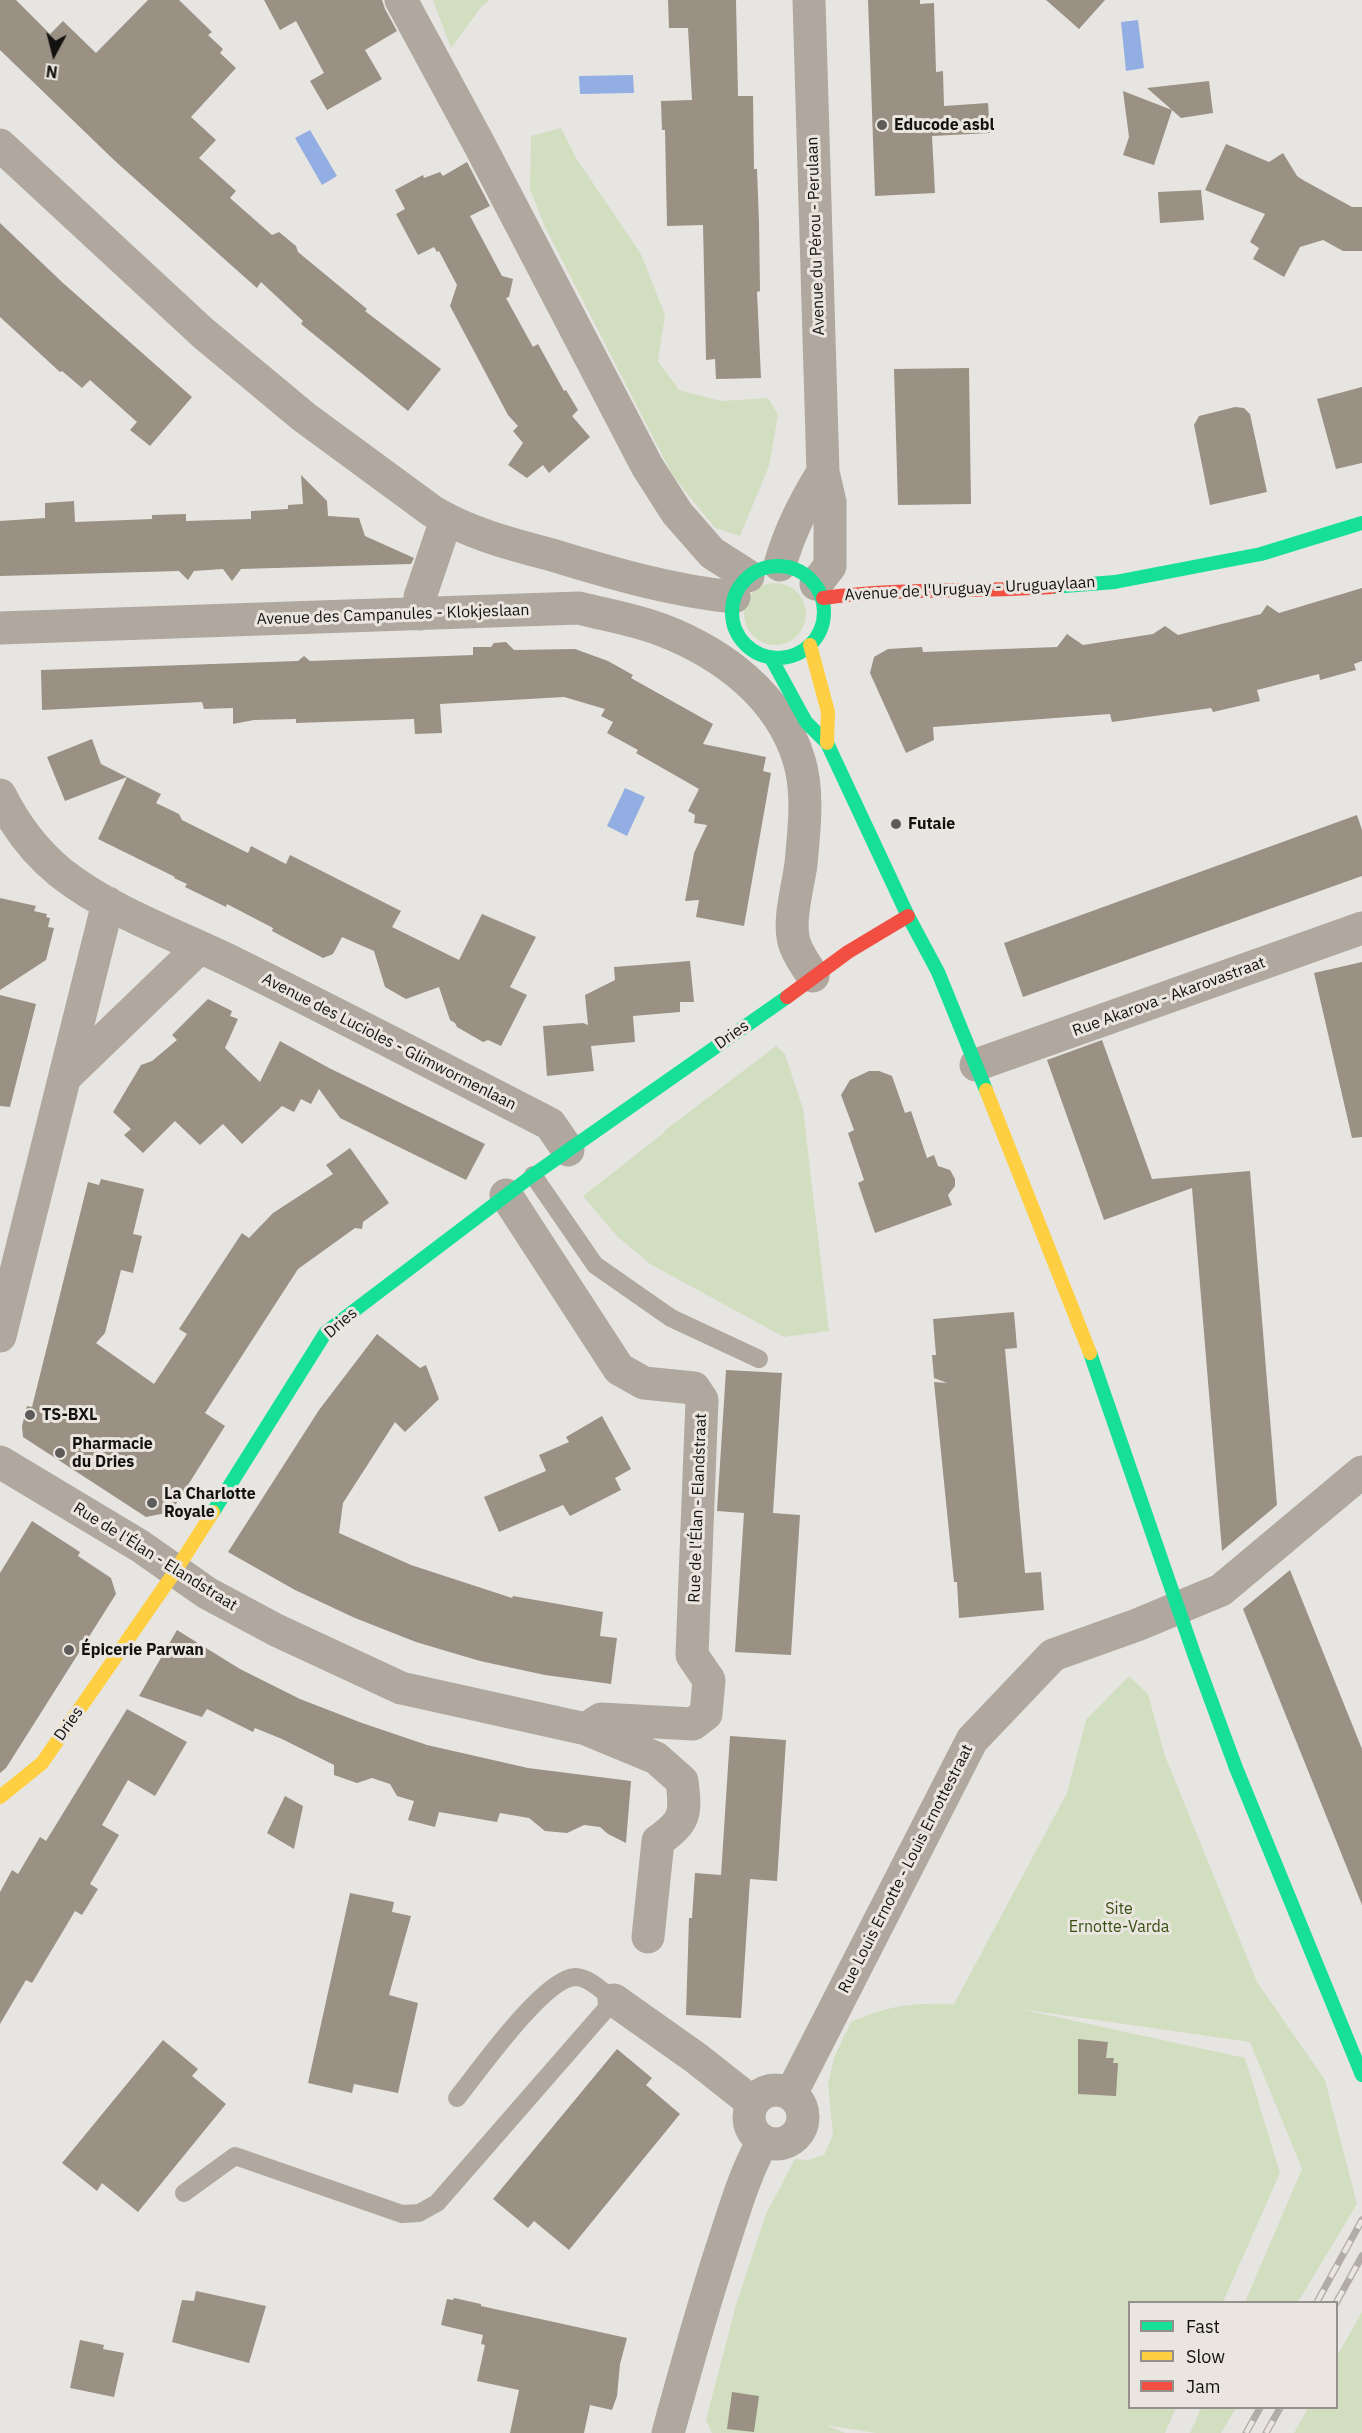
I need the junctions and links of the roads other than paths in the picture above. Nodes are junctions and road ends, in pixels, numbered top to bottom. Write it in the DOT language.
graph roads {
  1 [pos="401,0"];
  2 [pos="809,0"];
  3 [pos="0,146"];
  4 [pos="823,472"];
  5 [pos="446,520"];
  6 [pos="1362,524"];
  7 [pos="780,565"];
  8 [pos="741,586"];
  9 [pos="819,591"];
  10 [pos="420,614"];
  11 [pos="0,628"];
  12 [pos="810,645"];
  13 [pos="771,658"];
  14 [pos="827,743"];
  15 [pos="0,795"];
  16 [pos="108,903"];
  17 [pos="908,916"];
  18 [pos="1362,928"];
  19 [pos="199,948"];
  20 [pos="813,976"];
  21 [pos="976,1065"];
  22 [pos="65,1077"];
  23 [pos="568,1150"];
  24 [pos="533,1175"];
  25 [pos="506,1195"];
  26 [pos="0,1336"];
  27 [pos="759,1359"];
  28 [pos="0,1462"];
  29 [pos="1362,1472"];
  30 [pos="176,1570"];
  31 [pos="1179,1607"];
  32 [pos="586,1728"];
  33 [pos="0,1797"];
  34 [pos="648,1937"];
  35 [pos="614,2000"];
  36 [pos="1362,2075"];
  37 [pos="791,2094"];
  38 [pos="457,2098"];
  39 [pos="753,2103"];
  40 [pos="763,2141"];
  41 [pos="184,2193"];
  42 [pos="668,2433"];
  1 -- 8 [label="street"];
  2 -- 4 [label="street, Avenue du Pérou - Perulaan"];
  3 -- 5 [label="street"];
  4 -- 7 [label="street"];
  4 -- 9 [label="street, Avenue du Pérou - Perulaan"];
  5 -- 8 [label="street"];
  5 -- 10 [label="street"];
  6 -- 9 [label="street, Avenue de l'Uruguay - Uruguaylaan"];
  7 -- 8 [label="street"];
  7 -- 9 [label="street"];
  8 -- 13 [label="street"];
  9 -- 12 [label="street"];
  10 -- 11 [label="street, Avenue des Campanules - Klokjeslaan"];
  10 -- 20 [label="street, Avenue des Campanules - Klokjeslaan"];
  12 -- 13 [label="street"];
  12 -- 14 [label="street"];
  13 -- 14 [label="street"];
  14 -- 17 [label="street"];
  15 -- 16 [label="street, Avenue des Lucioles - Glimwormenlaan"];
  16 -- 19 [label="street, Avenue des Lucioles - Glimwormenlaan"];
  16 -- 22 [label="street"];
  17 -- 20 [label="street, Dries"];
  17 -- 21 [label="street"];
  18 -- 21 [label="street, Rue Akarova - Akarovastraat"];
  19 -- 22 [label="street"];
  19 -- 23 [label="street, Avenue des Lucioles - Glimwormenlaan"];
  20 -- 23 [label="street, Dries"];
  21 -- 31 [label="street"];
  22 -- 26 [label="street"];
  23 -- 24 [label="street, Dries"];
  24 -- 25 [label="street, Dries"];
  24 -- 27 [label="lane"];
  25 -- 30 [label="street, Dries"];
  25 -- 32 [label="street, Rue de l'Élan - Elandstraat"];
  28 -- 30 [label="street, Rue de l'Élan - Elandstraat"];
  29 -- 31 [label="street"];
  30 -- 32 [label="street, Rue de l'Élan - Elandstraat"];
  30 -- 33 [label="street, Dries"];
  31 -- 36 [label="street"];
  31 -- 37 [label="street, Rue Louis Ernotte - Louis Ernottestraat"];
  32 -- 34 [label="street, Rue de l'Élan - Elandstraat"];
  35 -- 38 [label="lane"];
  35 -- 39 [label="street"];
  35 -- 41 [label="lane"];
  37 -- 39 [label="street"];
  37 -- 40 [label="street"];
  39 -- 40 [label="street"];
  40 -- 42 [label="street"];
}
